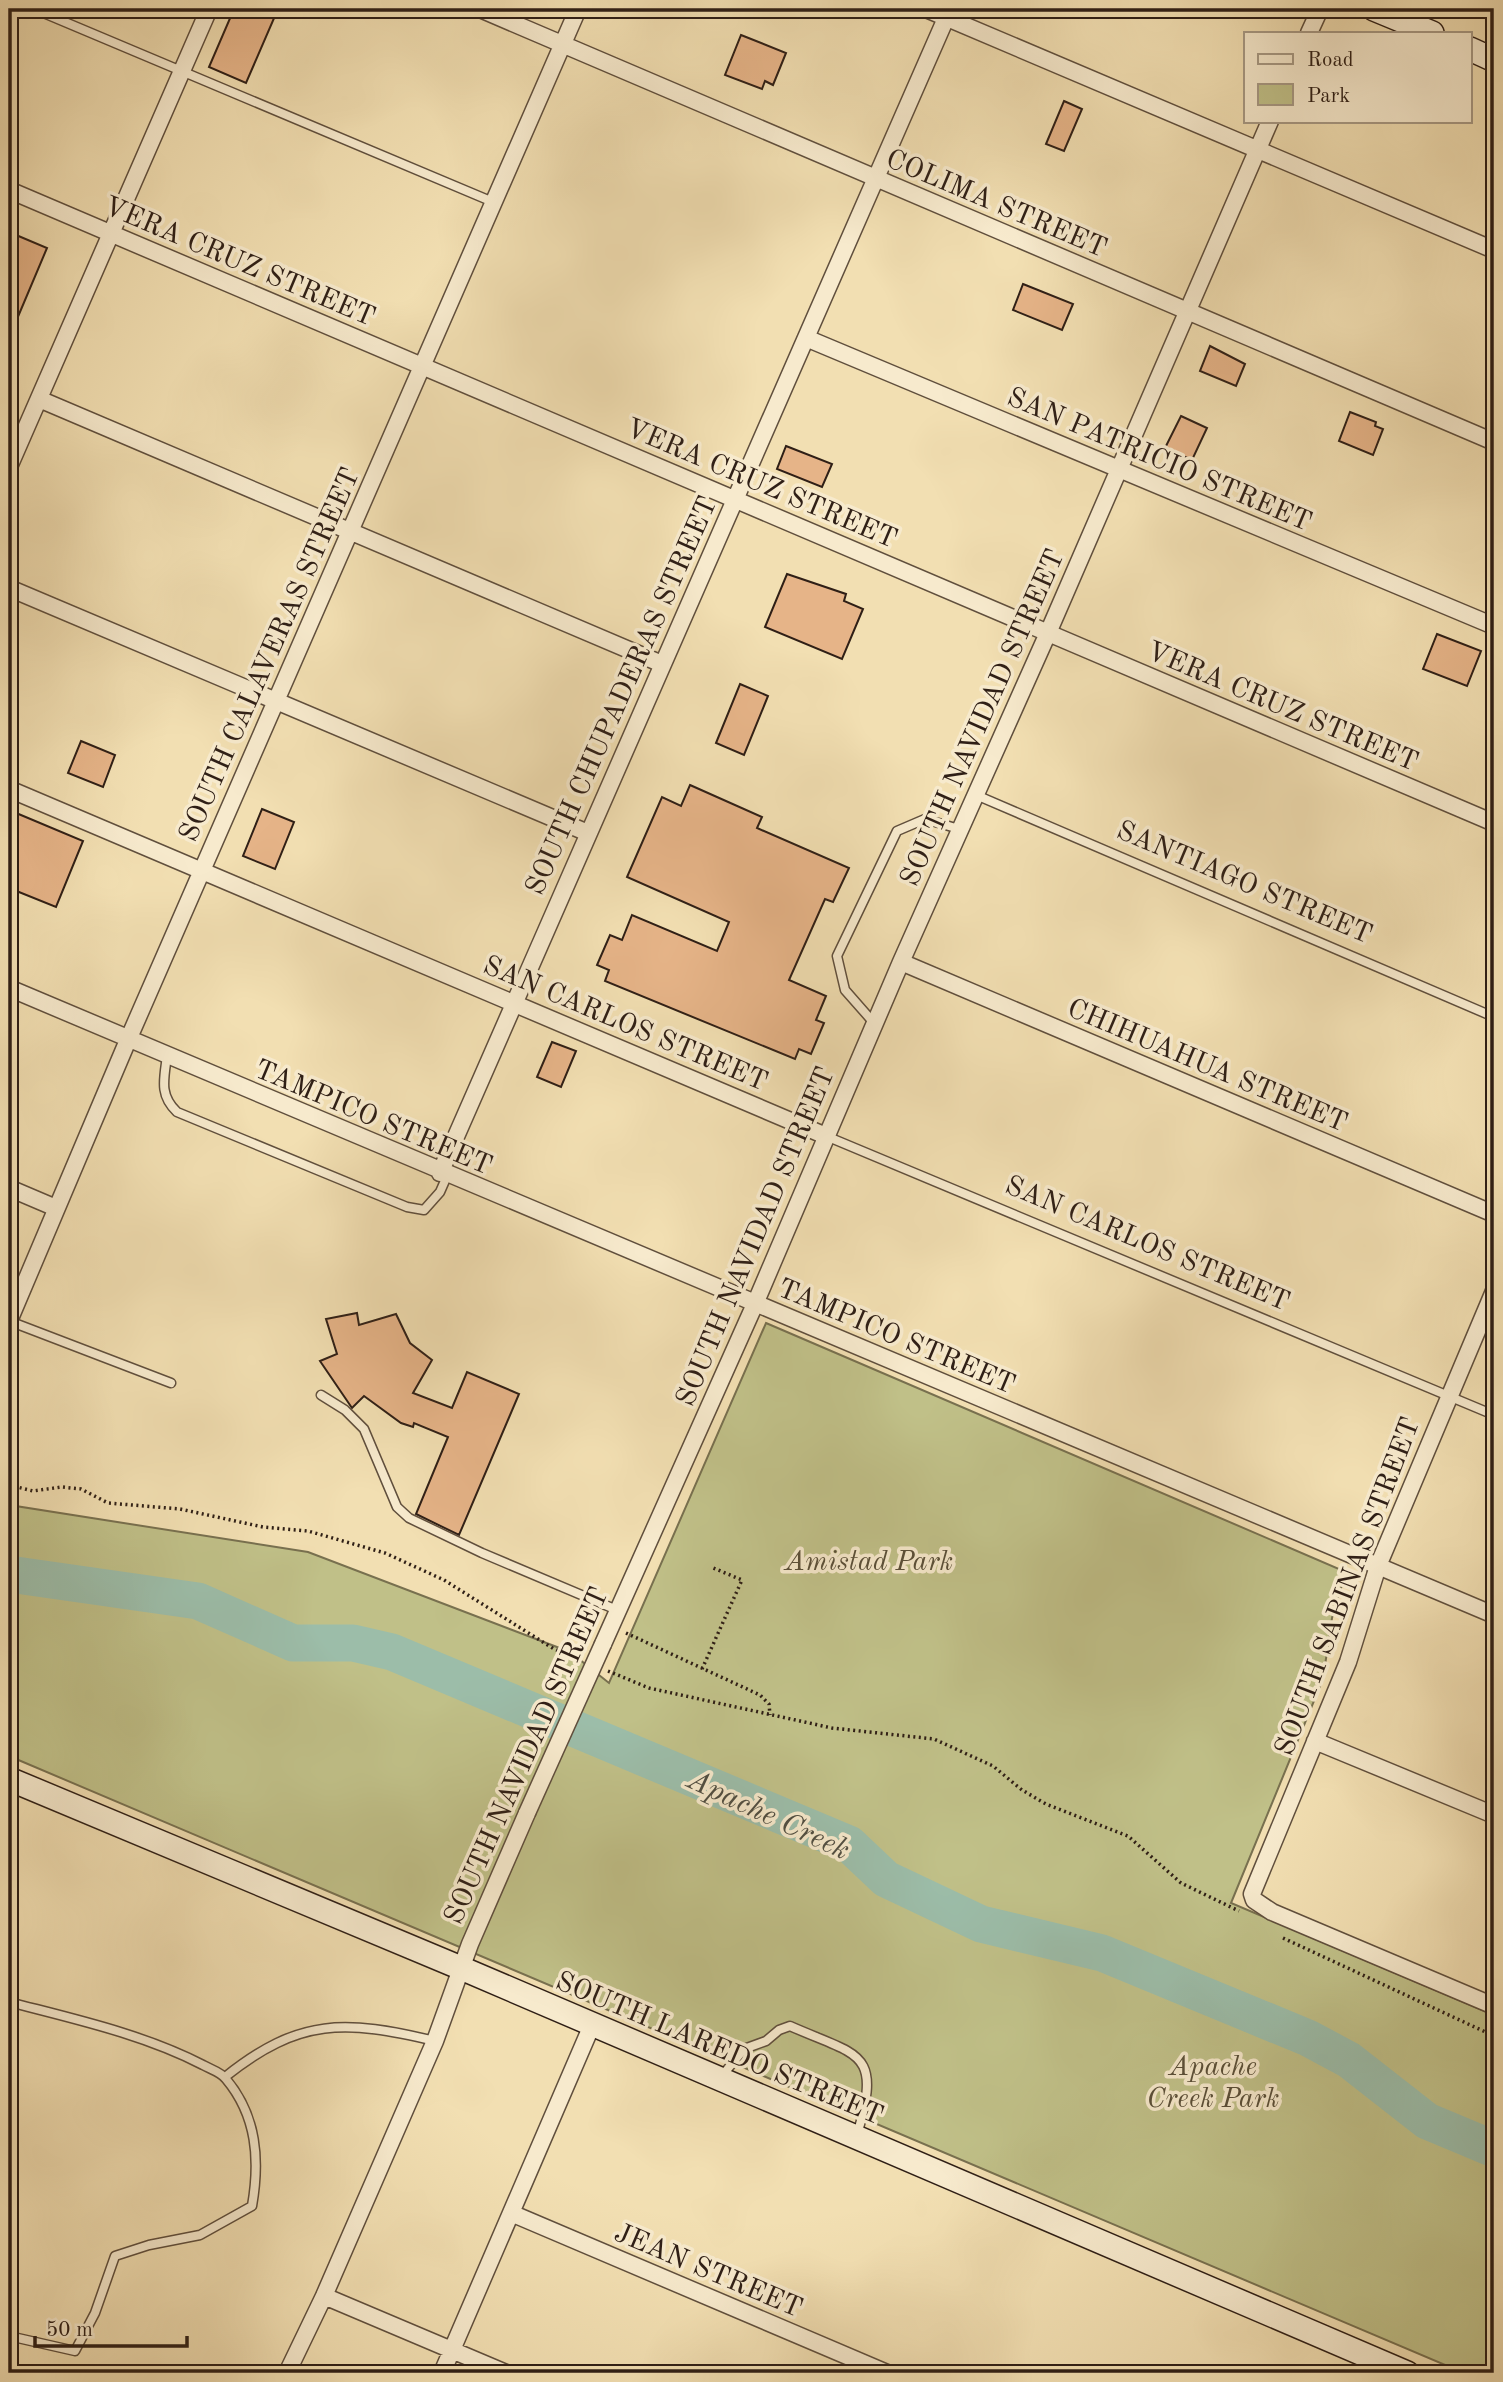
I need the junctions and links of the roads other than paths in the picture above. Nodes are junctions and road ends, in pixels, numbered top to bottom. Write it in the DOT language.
graph roads {
  1 [pos="34,9"];
  2 [pos="209,9"];
  3 [pos="480,9"];
  4 [pos="578,9"];
  5 [pos="926,9"];
  6 [pos="1320,9"];
  7 [pos="1374,9"];
  8 [pos="948,13"];
  9 [pos="1309,32"];
  10 [pos="1430,32"];
  11 [pos="562,44"];
  12 [pos="1472,50"];
  13 [pos="1494,60"];
  14 [pos="181,72"];
  15 [pos="1270,122"];
  16 [pos="1258,149"];
  17 [pos="875,179"];
  18 [pos="9,190"];
  19 [pos="493,202"];
  20 [pos="110,234"];
  21 [pos="1494,250"];
  22 [pos="1188,311"];
  23 [pos="806,338"];
  24 [pos="422,366"];
  25 [pos="39,399"];
  26 [pos="1494,442"];
  27 [pos="9,467"];
  28 [pos="1119,470"];
  29 [pos="734,499"];
  30 [pos="350,532"];
  31 [pos="9,588"];
  32 [pos="1494,626"];
  33 [pos="1048,634"];
  34 [pos="662,664"];
  35 [pos="276,702"];
  36 [pos="9,789"];
  37 [pos="975,794"];
  38 [pos="1494,823"];
  39 [pos="960,829"];
  40 [pos="588,833"];
  41 [pos="201,872"];
  42 [pos="901,962"];
  43 [pos="9,988"];
  44 [pos="514,1003"];
  45 [pos="1494,1017"];
  46 [pos="874,1023"];
  47 [pos="128,1040"];
  48 [pos="167,1056"];
  49 [pos="826,1136"];
  50 [pos="444,1174"];
  51 [pos="9,1188"];
  52 [pos="56,1208"];
  53 [pos="1494,1214"];
  54 [pos="1494,1291"];
  55 [pos="755,1304"];
  56 [pos="9,1321"];
  57 [pos="171,1383"];
  58 [pos="321,1395"];
  59 [pos="1449,1396"];
  60 [pos="1494,1415"];
  61 [pos="1378,1566"];
  62 [pos="617,1610"];
  63 [pos="1494,1615"];
  64 [pos="1315,1741"];
  65 [pos="9,1779"];
  66 [pos="1494,1815"];
  67 [pos="461,1968"];
  68 [pos="9,2002"];
  69 [pos="1494,2006"];
  70 [pos="592,2025"];
  71 [pos="435,2041"];
  72 [pos="225,2077"];
  73 [pos="719,2079"];
  74 [pos="856,2138"];
  75 [pos="511,2213"];
  76 [pos="324,2296"];
  77 [pos="9,2336"];
  78 [pos="452,2350"];
  79 [pos="286,2373"];
  80 [pos="442,2373"];
  81 [pos="506,2373"];
  82 [pos="887,2373"];
  83 [pos="1407,2373"];
  1 -- 14 [label="lane"];
  2 -- 14 [label="street"];
  3 -- 11 [label="street, COLIMA STREET"];
  4 -- 11 [label="street, SOUTH CALAVERAS STREET"];
  5 -- 8 [label="street"];
  6 -- 9 [label="street"];
  7 -- 10 [label="main road"];
  8 -- 16 [label="street"];
  8 -- 17 [label="street, SOUTH CHUPADERAS STREET"];
  11 -- 17 [label="street, COLIMA STREET"];
  11 -- 19 [label="street, SOUTH CALAVERAS STREET"];
  12 -- 13 [label="main road"];
  14 -- 19 [label="lane"];
  14 -- 20 [label="street"];
  15 -- 16 [label="street, SOUTH NAVIDAD STREET"];
  16 -- 21 [label="street"];
  16 -- 22 [label="street, SOUTH NAVIDAD STREET"];
  17 -- 22 [label="street, COLIMA STREET"];
  17 -- 23 [label="street, SOUTH CHUPADERAS STREET"];
  18 -- 20 [label="street, VERA CRUZ STREET"];
  19 -- 24 [label="street, SOUTH CALAVERAS STREET"];
  20 -- 24 [label="street, VERA CRUZ STREET"];
  20 -- 25 [label="street"];
  22 -- 26 [label="street, COLIMA STREET"];
  22 -- 28 [label="street, SOUTH NAVIDAD STREET"];
  23 -- 28 [label="street, SAN PATRICIO STREET"];
  23 -- 29 [label="street, SOUTH CHUPADERAS STREET"];
  24 -- 29 [label="street, VERA CRUZ STREET"];
  24 -- 30 [label="street, SOUTH CALAVERAS STREET"];
  25 -- 27 [label="street"];
  25 -- 30 [label="street"];
  28 -- 32 [label="street, SAN PATRICIO STREET"];
  28 -- 33 [label="street, SOUTH NAVIDAD STREET"];
  29 -- 33 [label="street, VERA CRUZ STREET"];
  29 -- 34 [label="street, SOUTH CHUPADERAS STREET"];
  30 -- 34 [label="street"];
  30 -- 35 [label="street, SOUTH CALAVERAS STREET"];
  31 -- 35 [label="street"];
  33 -- 37 [label="street, SOUTH NAVIDAD STREET"];
  33 -- 38 [label="street, VERA CRUZ STREET"];
  34 -- 40 [label="street, SOUTH CHUPADERAS STREET"];
  35 -- 40 [label="street"];
  35 -- 41 [label="street, SOUTH CALAVERAS STREET"];
  36 -- 41 [label="street, SAN CARLOS STREET"];
  37 -- 39 [label="street, SOUTH NAVIDAD STREET"];
  37 -- 45 [label="lane, SANTIAGO STREET"];
  39 -- 42 [label="street, SOUTH NAVIDAD STREET"];
  39 -- 46 [label="lane"];
  40 -- 44 [label="street, SOUTH CHUPADERAS STREET"];
  41 -- 44 [label="street, SAN CARLOS STREET"];
  41 -- 47 [label="street, SOUTH CALAVERAS STREET"];
  42 -- 46 [label="street, SOUTH NAVIDAD STREET"];
  42 -- 53 [label="street, CHIHUAHUA STREET"];
  43 -- 47 [label="street, TAMPICO STREET"];
  44 -- 49 [label="street, SAN CARLOS STREET"];
  44 -- 50 [label="street, SOUTH CHUPADERAS STREET"];
  46 -- 49 [label="street, SOUTH NAVIDAD STREET"];
  47 -- 48 [label="street, TAMPICO STREET"];
  47 -- 52 [label="street, SOUTH CALAVERAS STREET"];
  48 -- 50 [label="street, TAMPICO STREET"];
  48 -- 50 [label="lane"];
  49 -- 55 [label="street, SOUTH NAVIDAD STREET"];
  49 -- 59 [label="lane, SAN CARLOS STREET"];
  50 -- 55 [label="street, TAMPICO STREET"];
  51 -- 52 [label="street"];
  52 -- 56 [label="street, SOUTH CALAVERAS STREET"];
  54 -- 59 [label="street, SOUTH SABINAS STREET"];
  55 -- 61 [label="street, TAMPICO STREET"];
  55 -- 62 [label="street, SOUTH NAVIDAD STREET"];
  56 -- 57 [label="lane"];
  58 -- 62 [label="lane"];
  59 -- 60 [label="lane, SAN CARLOS STREET"];
  59 -- 61 [label="street, SOUTH SABINAS STREET"];
  61 -- 63 [label="street, TAMPICO STREET"];
  61 -- 64 [label="street, SOUTH SABINAS STREET"];
  62 -- 67 [label="street, SOUTH NAVIDAD STREET, bridge"];
  64 -- 66 [label="street"];
  64 -- 69 [label="street, SOUTH SABINAS STREET"];
  65 -- 67 [label="main road, SOUTH LAREDO STREET"];
  67 -- 70 [label="main road, SOUTH LAREDO STREET"];
  67 -- 71 [label="street, SOUTH NAVIDAD STREET"];
  68 -- 72 [label="lane"];
  70 -- 73 [label="main road, SOUTH LAREDO STREET"];
  70 -- 75 [label="street"];
  71 -- 72 [label="lane"];
  71 -- 76 [label="street, SOUTH NAVIDAD STREET"];
  72 -- 77 [label="lane"];
  73 -- 74 [label="main road, SOUTH LAREDO STREET"];
  73 -- 74 [label="lane"];
  74 -- 83 [label="main road, SOUTH LAREDO STREET"];
  75 -- 78 [label="street"];
  75 -- 82 [label="street, JEAN STREET"];
  76 -- 78 [label="street"];
  76 -- 79 [label="street, SOUTH NAVIDAD STREET"];
  78 -- 80 [label="street"];
  78 -- 81 [label="street"];
}
